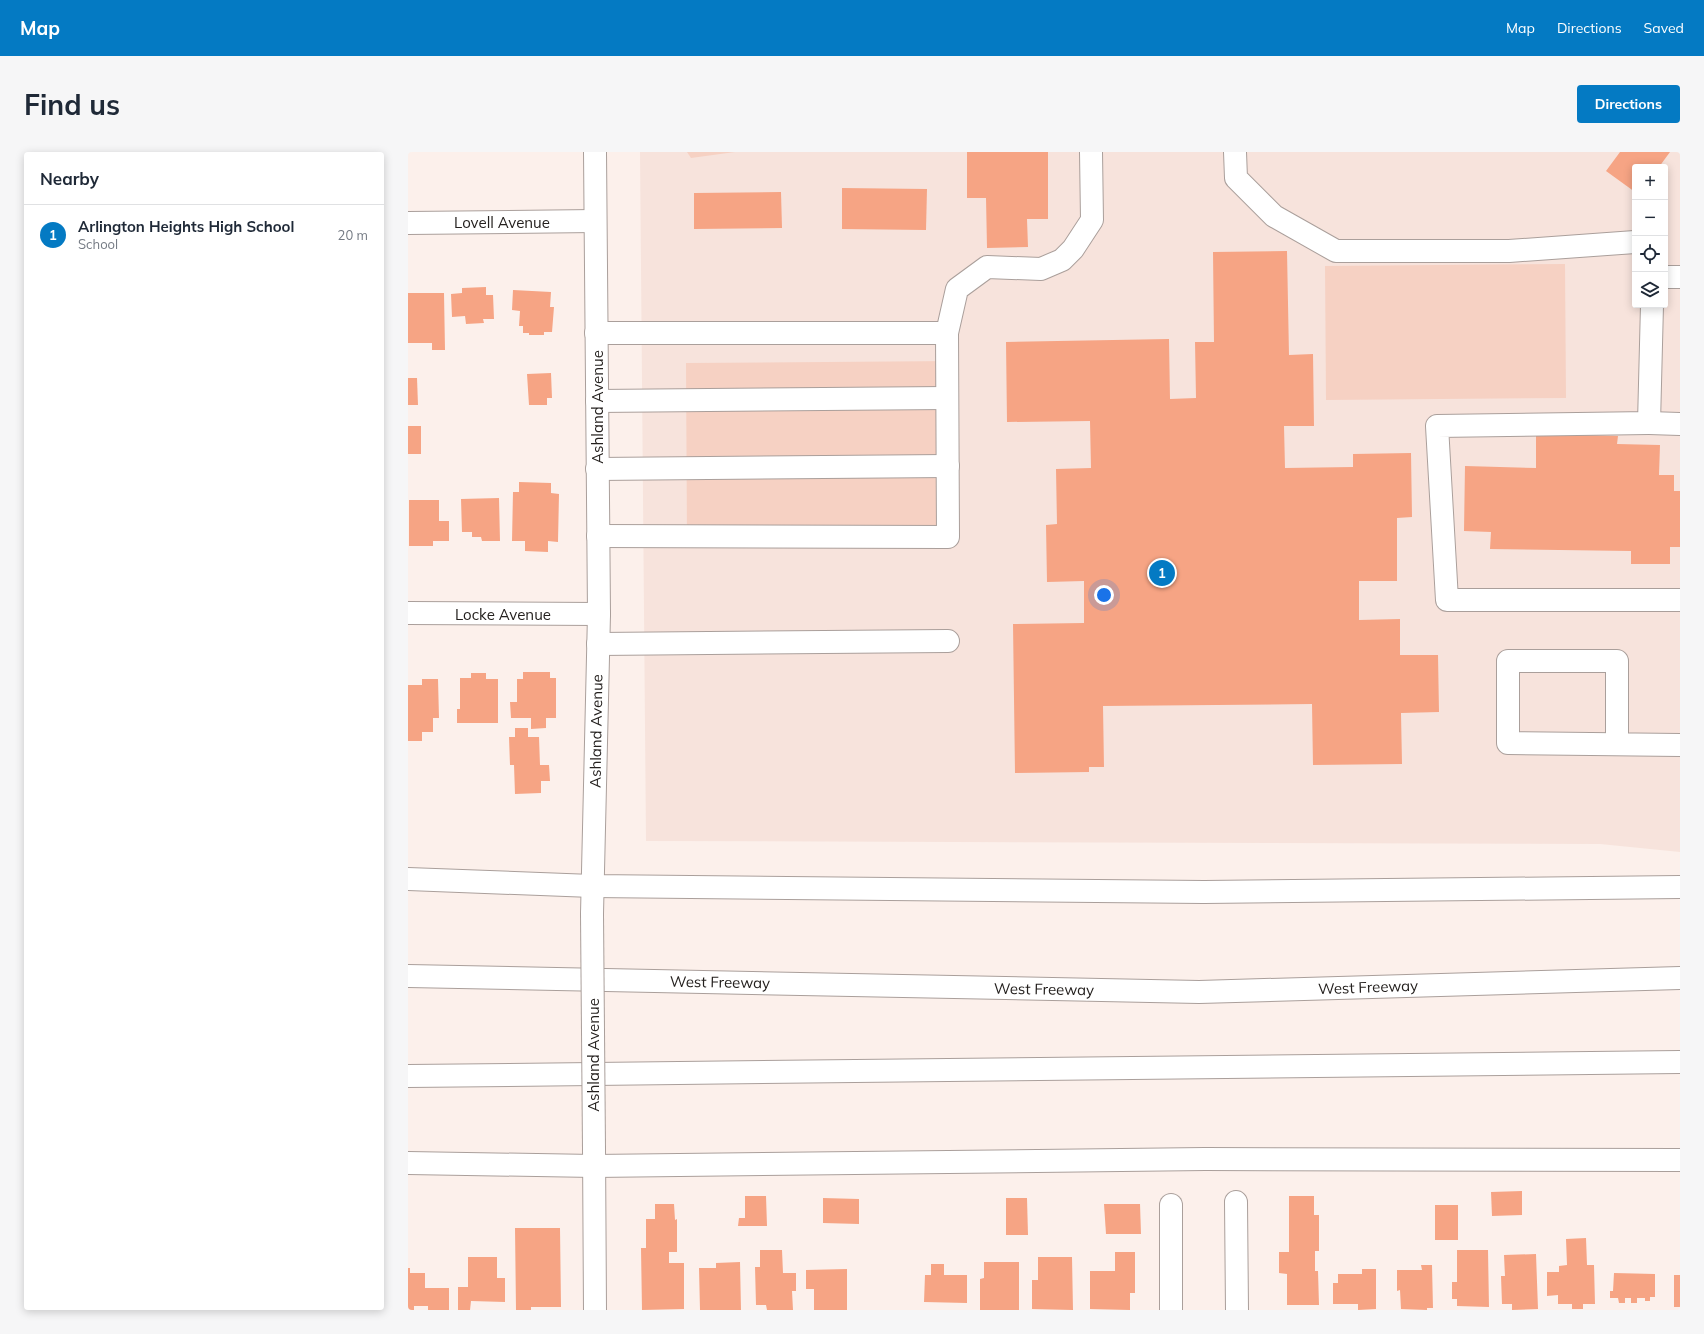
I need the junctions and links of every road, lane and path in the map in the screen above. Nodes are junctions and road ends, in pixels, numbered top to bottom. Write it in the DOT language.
graph roads {
  1 [pos="595,152"];
  2 [pos="1091,152"];
  3 [pos="1235,152"];
  4 [pos="596,221"];
  5 [pos="408,223"];
  6 [pos="1632,242"];
  7 [pos="1668,277"];
  8 [pos="1680,277"];
  9 [pos="1652,308"];
  10 [pos="596,333"];
  11 [pos="947,333"];
  12 [pos="947,398"];
  13 [pos="597,401"];
  14 [pos="1649,424"];
  15 [pos="1680,424"];
  16 [pos="948,466"];
  17 [pos="597,469"];
  18 [pos="598,536"];
  19 [pos="1680,600"];
  20 [pos="408,614"];
  21 [pos="598,614"];
  22 [pos="948,641"];
  23 [pos="598,644"];
  24 [pos="1617,744"];
  25 [pos="1680,745"];
  26 [pos="408,879"];
  27 [pos="592,886"];
  28 [pos="1680,887"];
  29 [pos="408,976"];
  30 [pos="1680,978"];
  31 [pos="1680,1062"];
  32 [pos="408,1076"];
  33 [pos="594,1157"];
  34 [pos="1680,1160"];
  35 [pos="408,1163"];
  36 [pos="1236,1202"];
  37 [pos="1171,1205"];
  38 [pos="595,1310"];
  39 [pos="1171,1310"];
  40 [pos="1237,1310"];
  1 -- 4 [label="main road, Ashland Avenue"];
  2 -- 11 [label="main road"];
  3 -- 6 [label="main road"];
  4 -- 5 [label="main road, Lovell Avenue"];
  4 -- 10 [label="main road, Ashland Avenue"];
  7 -- 8 [label="main road"];
  9 -- 14 [label="main road"];
  10 -- 11 [label="main road"];
  10 -- 13 [label="main road, Ashland Avenue"];
  11 -- 12 [label="main road"];
  12 -- 13 [label="main road"];
  12 -- 16 [label="main road"];
  13 -- 17 [label="main road, Ashland Avenue"];
  14 -- 15 [label="main road"];
  14 -- 19 [label="main road"];
  16 -- 17 [label="main road"];
  16 -- 18 [label="main road"];
  17 -- 18 [label="main road, Ashland Avenue"];
  18 -- 21 [label="main road, Ashland Avenue"];
  20 -- 21 [label="main road, Locke Avenue"];
  21 -- 23 [label="main road, Ashland Avenue"];
  22 -- 23 [label="main road"];
  23 -- 27 [label="main road, Ashland Avenue"];
  24 -- 24 [label="main road"];
  24 -- 25 [label="main road"];
  26 -- 27 [label="main road"];
  27 -- 28 [label="main road"];
  27 -- 33 [label="main road, Ashland Avenue, bridge"];
  29 -- 30 [label="main road, West Freeway"];
  31 -- 32 [label="main road"];
  33 -- 34 [label="main road"];
  33 -- 35 [label="main road"];
  33 -- 38 [label="main road, Ashland Avenue"];
  36 -- 40 [label="main road"];
  37 -- 39 [label="main road"];
}
